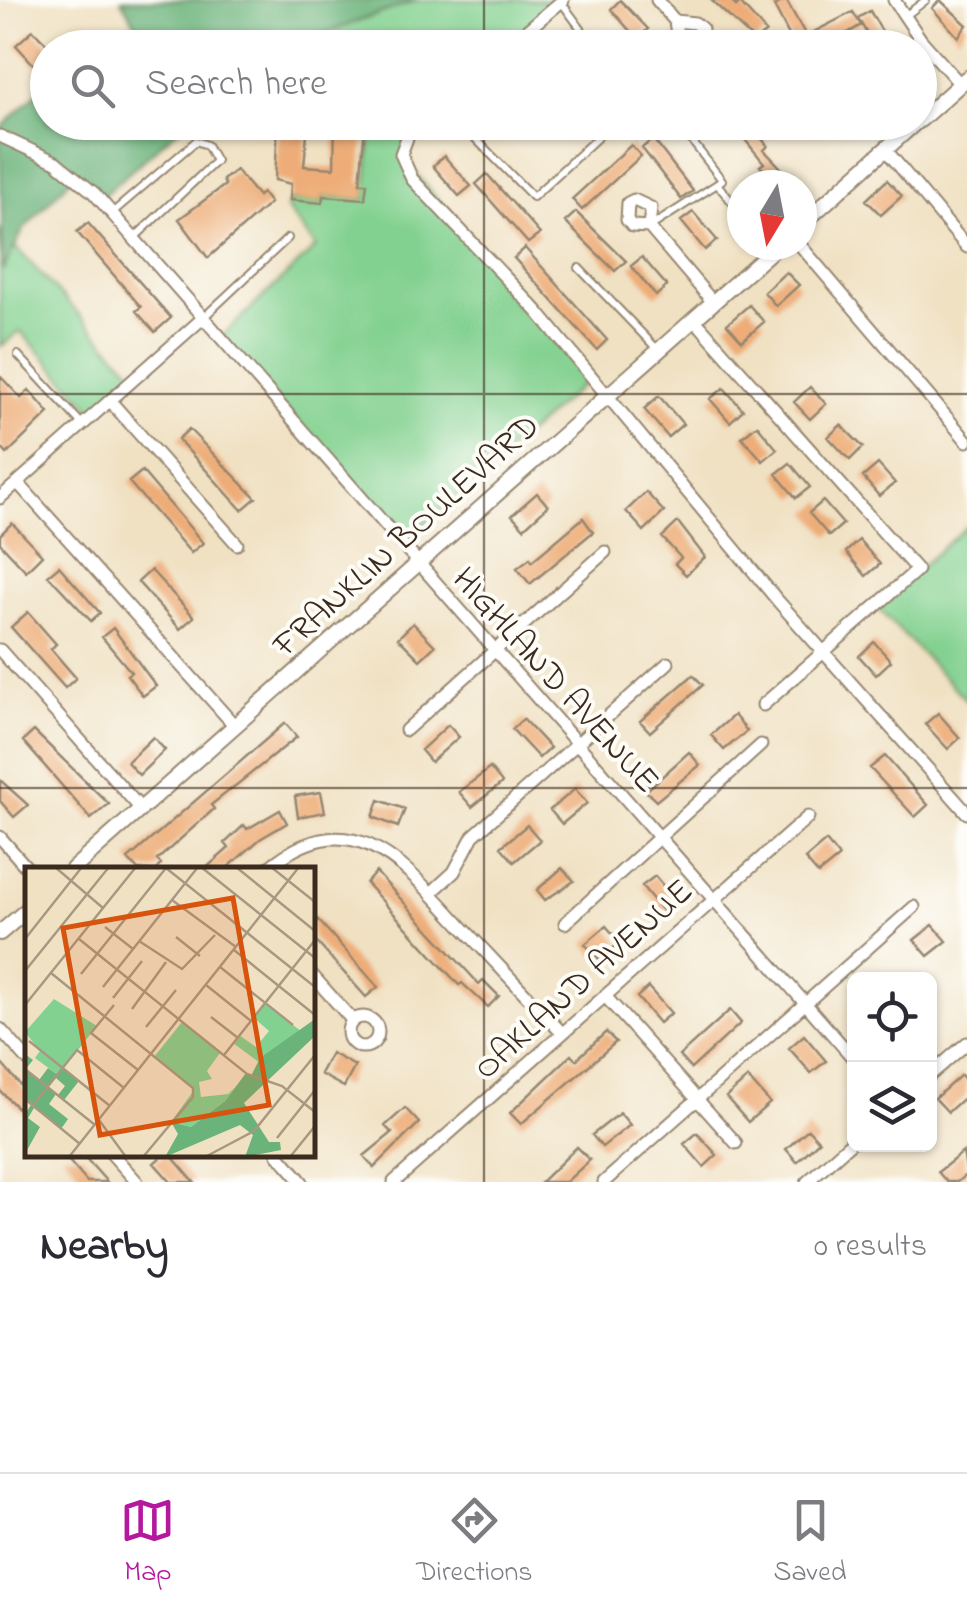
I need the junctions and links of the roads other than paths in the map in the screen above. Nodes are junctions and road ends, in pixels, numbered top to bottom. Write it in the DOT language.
graph roads {
  1 [pos="657,0"];
  2 [pos="894,0"];
  3 [pos="926,0"];
  4 [pos="562,1"];
  5 [pos="904,16"];
  6 [pos="674,21"];
  7 [pos="527,30"];
  8 [pos="582,30"];
  9 [pos="676,30"];
  10 [pos="702,30"];
  11 [pos="917,30"];
  12 [pos="937,52"];
  13 [pos="963,81"];
  14 [pos="937,104"];
  15 [pos="0,136"];
  16 [pos="406,140"];
  17 [pos="477,140"];
  18 [pos="594,140"];
  19 [pos="691,140"];
  20 [pos="889,140"];
  21 [pos="897,140"];
  22 [pos="891,145"];
  23 [pos="717,184"];
  24 [pos="727,196"];
  25 [pos="817,211"];
  26 [pos="111,213"];
  27 [pos="649,228"];
  28 [pos="133,238"];
  29 [pos="288,238"];
  30 [pos="967,247"];
  31 [pos="759,260"];
  32 [pos="813,260"];
  33 [pos="579,268"];
  34 [pos="712,302"];
  35 [pos="203,318"];
  36 [pos="694,320"];
  37 [pos="658,351"];
  38 [pos="18,355"];
  39 [pos="607,396"];
  40 [pos="111,402"];
  41 [pos="83,426"];
  42 [pos="967,441"];
  43 [pos="18,483"];
  44 [pos="0,498"];
  45 [pos="238,544"];
  46 [pos="605,552"];
  47 [pos="419,564"];
  48 [pos="0,650"];
  49 [pos="496,651"];
  50 [pos="827,652"];
  51 [pos="668,663"];
  52 [pos="762,704"];
  53 [pos="235,726"];
  54 [pos="406,730"];
  55 [pos="578,744"];
  56 [pos="761,745"];
  57 [pos="140,809"];
  58 [pos="967,812"];
  59 [pos="808,817"];
  60 [pos="0,837"];
  61 [pos="660,837"];
  62 [pos="25,867"];
  63 [pos="76,867"];
  64 [pos="272,867"];
  65 [pos="430,893"];
  66 [pos="714,898"];
  67 [pos="914,907"];
  68 [pos="25,912"];
  69 [pos="565,923"];
  70 [pos="0,933"];
  71 [pos="315,978"];
  72 [pos="604,996"];
  73 [pos="807,1004"];
  74 [pos="353,1021"];
  75 [pos="0,1029"];
  76 [pos="561,1032"];
  77 [pos="967,1042"];
  78 [pos="847,1052"];
  79 [pos="25,1057"];
  80 [pos="937,1069"];
  81 [pos="697,1099"];
  82 [pos="736,1144"];
  83 [pos="847,1146"];
  84 [pos="115,1157"];
  85 [pos="281,1157"];
  86 [pos="137,1182"];
  87 [pos="302,1182"];
  88 [pos="394,1182"];
  89 [pos="604,1182"];
  90 [pos="807,1182"];
  1 -- 6 [label="street"];
  2 -- 5 [label="street"];
  3 -- 5 [label="lane"];
  4 -- 7 [label="street"];
  4 -- 8 [label="lane"];
  5 -- 11 [label="street"];
  6 -- 9 [label="street"];
  6 -- 10 [label="street"];
  12 -- 13 [label="street"];
  13 -- 14 [label="street"];
  15 -- 26 [label="street, HIGHLAND AVENUE"];
  16 -- 39 [label="street"];
  17 -- 18 [label="lane"];
  19 -- 23 [label="lane"];
  20 -- 22 [label="lane"];
  21 -- 22 [label="street"];
  22 -- 25 [label="street"];
  22 -- 30 [label="street"];
  23 -- 24 [label="lane"];
  23 -- 27 [label="lane"];
  26 -- 28 [label="street, HIGHLAND AVENUE"];
  26 -- 28 [label="lane"];
  27 -- 34 [label="street"];
  28 -- 35 [label="street, HIGHLAND AVENUE"];
  29 -- 35 [label="lane"];
  31 -- 34 [label="street, FRANKLIN BOULEVARD"];
  32 -- 42 [label="street"];
  33 -- 37 [label="lane"];
  34 -- 36 [label="street, FRANKLIN BOULEVARD"];
  35 -- 40 [label="street"];
  35 -- 47 [label="street, HIGHLAND AVENUE"];
  36 -- 37 [label="street, FRANKLIN BOULEVARD"];
  36 -- 50 [label="street"];
  37 -- 39 [label="street, FRANKLIN BOULEVARD"];
  38 -- 41 [label="lane"];
  39 -- 47 [label="street, FRANKLIN BOULEVARD"];
  39 -- 50 [label="street"];
  40 -- 41 [label="street"];
  40 -- 45 [label="street"];
  41 -- 43 [label="street"];
  43 -- 44 [label="street"];
  43 -- 53 [label="street"];
  46 -- 49 [label="street"];
  47 -- 49 [label="street, HIGHLAND AVENUE"];
  47 -- 53 [label="street, FRANKLIN BOULEVARD"];
  48 -- 57 [label="street"];
  49 -- 54 [label="street"];
  49 -- 55 [label="street, HIGHLAND AVENUE"];
  50 -- 52 [label="street"];
  50 -- 58 [label="street"];
  51 -- 55 [label="street"];
  53 -- 57 [label="street, FRANKLIN BOULEVARD"];
  55 -- 61 [label="street, HIGHLAND AVENUE"];
  55 -- 65 [label="street"];
  56 -- 61 [label="street"];
  57 -- 63 [label="street, FRANKLIN BOULEVARD"];
  59 -- 66 [label="street, OAKLAND AVENUE"];
  60 -- 62 [label="street"];
  61 -- 66 [label="street, HIGHLAND AVENUE"];
  61 -- 69 [label="street"];
  64 -- 65 [label="street"];
  65 -- 76 [label="street"];
  66 -- 72 [label="street, OAKLAND AVENUE"];
  66 -- 73 [label="street, HIGHLAND AVENUE"];
  67 -- 73 [label="street"];
  68 -- 70 [label="street"];
  71 -- 74 [label="street"];
  72 -- 76 [label="street, OAKLAND AVENUE"];
  72 -- 81 [label="street"];
  73 -- 78 [label="street, HIGHLAND AVENUE"];
  73 -- 81 [label="street"];
  75 -- 79 [label="street"];
  76 -- 88 [label="street, OAKLAND AVENUE"];
  77 -- 80 [label="street"];
  81 -- 82 [label="street"];
  81 -- 89 [label="street"];
  83 -- 90 [label="street"];
  84 -- 86 [label="street"];
  85 -- 87 [label="street"];
}
